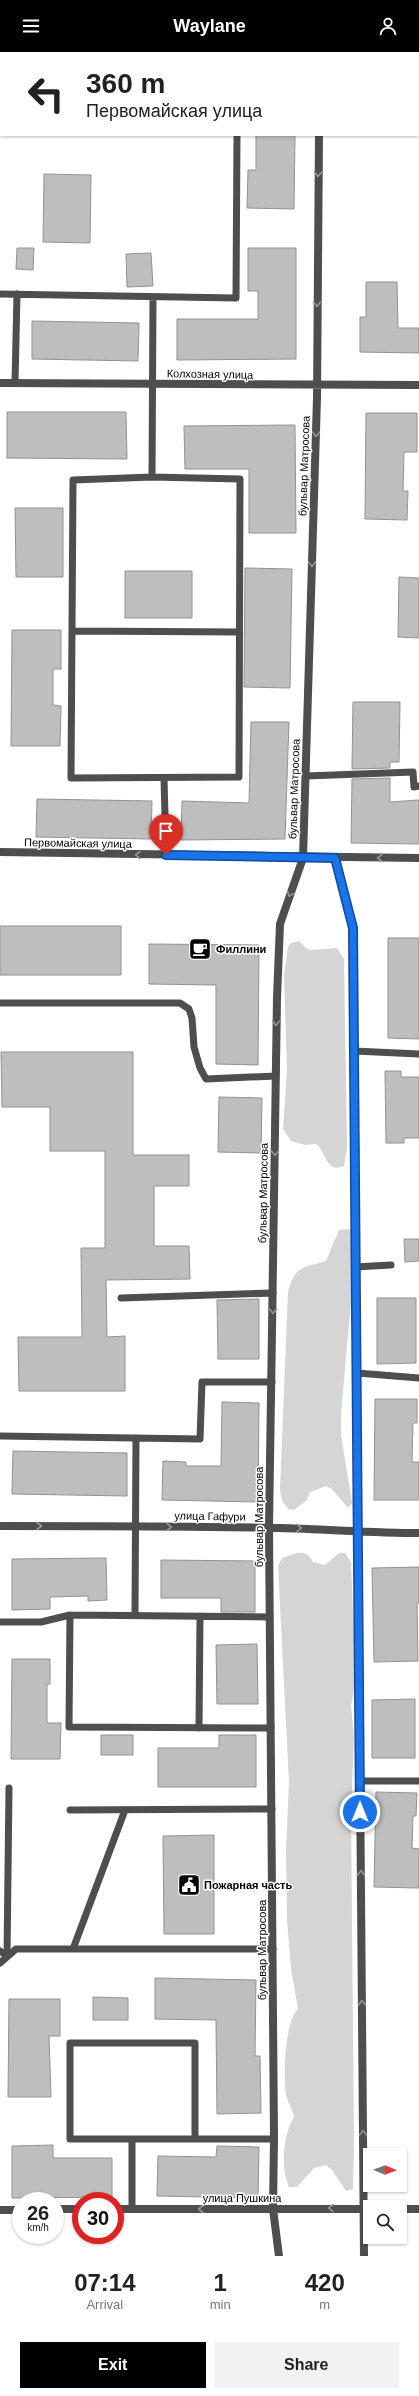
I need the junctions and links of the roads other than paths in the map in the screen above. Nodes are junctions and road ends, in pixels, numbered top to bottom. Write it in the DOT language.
graph roads {
  1 [pos="237,136"];
  2 [pos="319,136"];
  3 [pos="0,294"];
  4 [pos="17,294"];
  5 [pos="153,297"];
  6 [pos="0,383"];
  7 [pos="14,383"];
  8 [pos="316,384"];
  9 [pos="153,385"];
  10 [pos="419,385"];
  11 [pos="152,477"];
  12 [pos="72,631"];
  13 [pos="240,632"];
  14 [pos="306,776"];
  15 [pos="164,778"];
  16 [pos="419,786"];
  17 [pos="0,852"];
  18 [pos="166,855"];
  19 [pos="303,858"];
  20 [pos="335,858"];
  21 [pos="419,858"];
  22 [pos="0,1003"];
  23 [pos="354,1051"];
  24 [pos="419,1054"];
  25 [pos="276,1076"];
  26 [pos="391,1265"];
  27 [pos="356,1267"];
  28 [pos="273,1294"];
  29 [pos="121,1298"];
  30 [pos="357,1373"];
  31 [pos="419,1378"];
  32 [pos="272,1382"];
  33 [pos="0,1436"];
  34 [pos="136,1438"];
  35 [pos="0,1526"];
  36 [pos="135,1526"];
  37 [pos="269,1528"];
  38 [pos="358,1533"];
  39 [pos="419,1533"];
  40 [pos="70,1615"];
  41 [pos="135,1616"];
  42 [pos="200,1616"];
  43 [pos="270,1617"];
  44 [pos="0,1622"];
  45 [pos="199,1728"];
  46 [pos="271,1728"];
  47 [pos="360,1781"];
  48 [pos="419,1781"];
  49 [pos="9,1788"];
  50 [pos="272,1809"];
  51 [pos="70,1810"];
  52 [pos="125,1810"];
  53 [pos="73,1949"];
  54 [pos="273,1949"];
  55 [pos="0,1951"];
  56 [pos="7,1956"];
  57 [pos="0,1963"];
  58 [pos="132,2139"];
  59 [pos="195,2139"];
  60 [pos="274,2139"];
  61 [pos="367,2200"];
  62 [pos="124,2209"];
  63 [pos="132,2209"];
  64 [pos="273,2209"];
  65 [pos="363,2209"];
  66 [pos="407,2209"];
  67 [pos="419,2209"];
  68 [pos="0,2210"];
  69 [pos="12,2210"];
  70 [pos="365,2244"];
  71 [pos="279,2256"];
  72 [pos="364,2256"];
  1 -- 5 [label="lane"];
  2 -- 8 [label="street, бульвар Матросова, one-way"];
  3 -- 4 [label="lane"];
  4 -- 5 [label="lane"];
  4 -- 7 [label="lane"];
  5 -- 9 [label="lane"];
  6 -- 7 [label="street, Колхозная улица"];
  7 -- 9 [label="street, Колхозная улица"];
  8 -- 9 [label="street, Колхозная улица"];
  8 -- 10 [label="street, Колхозная улица"];
  8 -- 14 [label="street, бульвар Матросова, one-way"];
  9 -- 11 [label="lane"];
  11 -- 12 [label="lane"];
  11 -- 13 [label="lane"];
  12 -- 13 [label="lane"];
  12 -- 15 [label="lane"];
  13 -- 15 [label="lane"];
  14 -- 16 [label="lane"];
  14 -- 19 [label="street, бульвар Матросова"];
  15 -- 18 [label="lane"];
  18 -- 17 [label="street, Первомайская улица, one-way"];
  18 -- 19 [label="street, Первомайская улица"];
  19 -- 20 [label="street, Первомайская улица"];
  19 -- 25 [label="street, бульвар Матросова, one-way"];
  21 -- 20 [label="street, Первомайская улица, one-way"];
  20 -- 23 [label="street"];
  22 -- 25 [label="lane"];
  23 -- 24 [label="lane"];
  23 -- 27 [label="street"];
  25 -- 28 [label="street, бульвар Матросова, one-way"];
  26 -- 27 [label="lane"];
  27 -- 30 [label="street"];
  28 -- 29 [label="lane"];
  28 -- 32 [label="street, бульвар Матросова, one-way"];
  30 -- 31 [label="lane"];
  30 -- 38 [label="street"];
  32 -- 34 [label="lane"];
  32 -- 37 [label="street, бульвар Матросова"];
  33 -- 34 [label="lane"];
  34 -- 36 [label="lane"];
  35 -- 36 [label="street, улица Гафури, one-way"];
  36 -- 37 [label="street, улица Гафури, one-way"];
  36 -- 41 [label="lane"];
  37 -- 38 [label="street, улица Гафури, one-way"];
  37 -- 43 [label="street, бульвар Матросова"];
  38 -- 39 [label="street, улица Гафури"];
  38 -- 47 [label="street"];
  40 -- 41 [label="lane"];
  40 -- 44 [label="lane"];
  40 -- 45 [label="lane"];
  41 -- 42 [label="lane"];
  42 -- 43 [label="lane"];
  42 -- 45 [label="lane"];
  43 -- 46 [label="street, бульвар Матросова"];
  45 -- 46 [label="lane"];
  46 -- 50 [label="street, бульвар Матросова"];
  47 -- 48 [label="lane"];
  61 -- 47 [label="street, one-way"];
  49 -- 56 [label="lane"];
  50 -- 52 [label="lane"];
  50 -- 54 [label="street, бульвар Матросова"];
  51 -- 52 [label="lane"];
  52 -- 53 [label="lane"];
  53 -- 54 [label="lane"];
  53 -- 56 [label="lane"];
  54 -- 60 [label="street, бульвар Матросова"];
  55 -- 56 [label="lane"];
  56 -- 57 [label="lane"];
  58 -- 59 [label="lane"];
  58 -- 59 [label="lane"];
  58 -- 63 [label="lane"];
  59 -- 60 [label="lane"];
  60 -- 64 [label="street, бульвар Матросова"];
  62 -- 63 [label="street, улица Пушкина"];
  64 -- 63 [label="street, улица Пушкина, one-way"];
  65 -- 64 [label="street, улица Пушкина, one-way"];
  64 -- 71 [label="street, бульвар Матросова"];
  66 -- 67 [label="street"];
  68 -- 69 [label="street"];
  70 -- 72 [label="street"];
}
